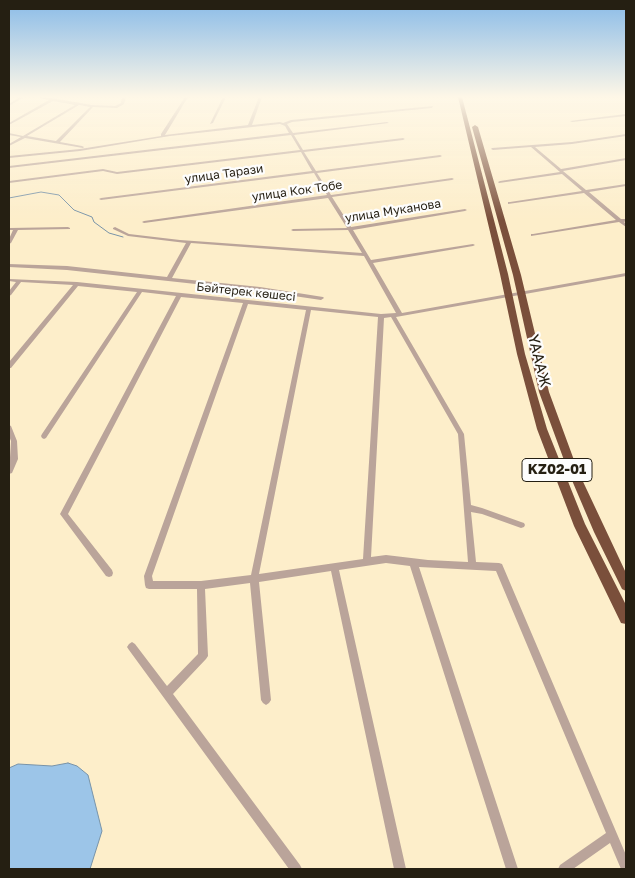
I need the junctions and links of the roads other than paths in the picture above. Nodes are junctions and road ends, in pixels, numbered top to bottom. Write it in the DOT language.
graph roads {
  1 [pos="22,138"];
  2 [pos="29,138"];
  3 [pos="62,138"];
  4 [pos="156,138"];
  5 [pos="258,138"];
  6 [pos="295,138"];
  7 [pos="470,138"];
  8 [pos="478,138"];
  9 [pos="609,138"];
  10 [pos="403,139"];
  11 [pos="57,143"];
  12 [pos="118,144"];
  13 [pos="9,145"];
  14 [pos="82,147"];
  15 [pos="534,147"];
  16 [pos="303,150"];
  17 [pos="493,150"];
  18 [pos="32,154"];
  19 [pos="440,156"];
  20 [pos="9,157"];
  21 [pos="626,158"];
  22 [pos="9,167"];
  23 [pos="315,172"];
  24 [pos="560,172"];
  25 [pos="452,180"];
  26 [pos="9,182"];
  27 [pos="500,182"];
  28 [pos="626,184"];
  29 [pos="583,191"];
  30 [pos="330,196"];
  31 [pos="101,199"];
  32 [pos="510,203"];
  33 [pos="465,210"];
  34 [pos="626,220"];
  35 [pos="620,221"];
  36 [pos="144,222"];
  37 [pos="626,226"];
  38 [pos="68,228"];
  39 [pos="115,228"];
  40 [pos="9,229"];
  41 [pos="16,229"];
  42 [pos="350,229"];
  43 [pos="293,230"];
  44 [pos="534,235"];
  45 [pos="189,242"];
  46 [pos="9,243"];
  47 [pos="473,245"];
  48 [pos="366,255"];
  49 [pos="370,262"];
  50 [pos="9,266"];
  51 [pos="626,274"];
  52 [pos="169,279"];
  53 [pos="9,280"];
  54 [pos="20,280"];
  55 [pos="78,284"];
  56 [pos="140,291"];
  57 [pos="9,294"];
  58 [pos="179,295"];
  59 [pos="321,298"];
  60 [pos="246,303"];
  61 [pos="309,309"];
  62 [pos="397,315"];
  63 [pos="381,316"];
  64 [pos="9,366"];
  65 [pos="9,428"];
  66 [pos="44,436"];
  67 [pos="9,471"];
  68 [pos="467,508"];
  69 [pos="520,525"];
  70 [pos="367,561"];
  71 [pos="413,562"];
  72 [pos="334,566"];
  73 [pos="472,566"];
  74 [pos="109,574"];
  75 [pos="254,579"];
  76 [pos="201,585"];
  77 [pos="626,585"];
  78 [pos="626,618"];
  79 [pos="132,648"];
  80 [pos="166,694"];
  81 [pos="266,700"];
  82 [pos="612,835"];
  83 [pos="626,868"];
  84 [pos="296,869"];
  85 [pos="400,869"];
  86 [pos="512,869"];
  87 [pos="564,869"];
  1 -- 13 [label="street"];
  2 -- 11 [label="street"];
  3 -- 11 [label="street"];
  4 -- 12 [label="street"];
  5 -- 22 [label="street"];
  6 -- 16 [label="street"];
  7 -- 78 [label="highway, ҮАААЖ / KZ02-01"];
  8 -- 77 [label="highway, ҮАААЖ / KZ02-01"];
  9 -- 15 [label="street"];
  10 -- 16 [label="street"];
  11 -- 14 [label="street"];
  12 -- 14 [label="street"];
  12 -- 18 [label="street"];
  14 -- 18 [label="street"];
  15 -- 17 [label="street"];
  15 -- 24 [label="street"];
  16 -- 23 [label="street"];
  16 -- 26 [label="street"];
  18 -- 20 [label="street"];
  19 -- 23 [label="street, улица Тарази"];
  21 -- 24 [label="street"];
  23 -- 30 [label="street"];
  23 -- 31 [label="street, улица Тарази"];
  24 -- 27 [label="street"];
  24 -- 29 [label="street"];
  25 -- 30 [label="street, улица Кок Тобе"];
  28 -- 29 [label="street"];
  29 -- 32 [label="street"];
  29 -- 35 [label="street"];
  30 -- 36 [label="street, улица Кок Тобе"];
  30 -- 42 [label="street"];
  33 -- 42 [label="street, улица Муканова"];
  34 -- 35 [label="street"];
  35 -- 37 [label="street"];
  35 -- 44 [label="street"];
  38 -- 41 [label="street"];
  39 -- 45 [label="street"];
  40 -- 41 [label="street"];
  41 -- 46 [label="street"];
  42 -- 43 [label="street, улица Муканова"];
  42 -- 48 [label="street"];
  45 -- 48 [label="street"];
  45 -- 52 [label="street"];
  47 -- 49 [label="street"];
  48 -- 49 [label="street"];
  49 -- 62 [label="street"];
  50 -- 52 [label="street"];
  51 -- 62 [label="street, Бәйтерек көшесі"];
  52 -- 59 [label="street"];
  53 -- 54 [label="street, Бәйтерек көшесі"];
  54 -- 55 [label="street, Бәйтерек көшесі"];
  54 -- 57 [label="street"];
  55 -- 56 [label="street, Бәйтерек көшесі"];
  55 -- 64 [label="street"];
  56 -- 58 [label="street, Бәйтерек көшесі"];
  56 -- 66 [label="street"];
  58 -- 60 [label="street, Бәйтерек көшесі"];
  58 -- 74 [label="street"];
  60 -- 61 [label="street, Бәйтерек көшесі"];
  60 -- 76 [label="street"];
  61 -- 63 [label="street, Бәйтерек көшесі"];
  61 -- 75 [label="street"];
  62 -- 63 [label="street, Бәйтерек көшесі"];
  62 -- 68 [label="street"];
  63 -- 70 [label="street"];
  65 -- 67 [label="street"];
  68 -- 69 [label="street"];
  68 -- 73 [label="street"];
  70 -- 71 [label="street"];
  70 -- 72 [label="street"];
  71 -- 73 [label="street"];
  71 -- 86 [label="street"];
  72 -- 75 [label="street"];
  72 -- 85 [label="street"];
  73 -- 82 [label="street"];
  75 -- 76 [label="street"];
  75 -- 81 [label="street"];
  76 -- 80 [label="street"];
  79 -- 80 [label="street"];
  80 -- 84 [label="street"];
  82 -- 83 [label="street"];
  82 -- 87 [label="street"];
}
